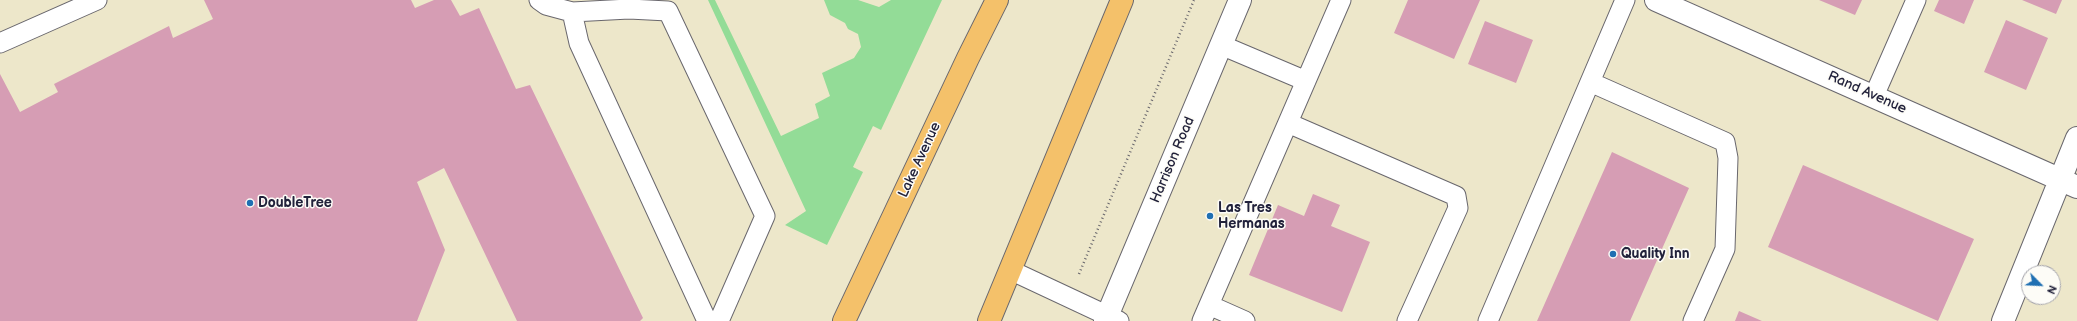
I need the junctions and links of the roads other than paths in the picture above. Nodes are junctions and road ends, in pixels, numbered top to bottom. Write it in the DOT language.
graph roads {
  1 [pos="97,0"];
  2 [pos="539,0"];
  3 [pos="997,0"];
  4 [pos="1122,0"];
  5 [pos="1240,0"];
  6 [pos="1341,0"];
  7 [pos="1626,0"];
  8 [pos="1656,0"];
  9 [pos="1916,0"];
  10 [pos="1701,9"];
  11 [pos="572,12"];
  12 [pos="0,43"];
  13 [pos="1221,45"];
  14 [pos="1306,81"];
  15 [pos="1590,82"];
  16 [pos="1874,96"];
  17 [pos="1288,123"];
  18 [pos="2077,138"];
  19 [pos="2068,183"];
  20 [pos="1010,270"];
  21 [pos="1206,313"];
  22 [pos="1110,319"];
  23 [pos="707,321"];
  24 [pos="718,321"];
  25 [pos="844,321"];
  26 [pos="989,321"];
  27 [pos="1245,321"];
  28 [pos="1407,321"];
  29 [pos="1488,321"];
  30 [pos="1693,321"];
  31 [pos="2003,321"];
  1 -- 12 [label="lane"];
  2 -- 11 [label="lane"];
  3 -- 25 [label="main road, Lake Avenue"];
  4 -- 20 [label="main road"];
  5 -- 13 [label="street, Harrison Road"];
  6 -- 14 [label="lane"];
  7 -- 15 [label="lane"];
  8 -- 10 [label="street, Rand Avenue"];
  9 -- 16 [label="lane"];
  10 -- 16 [label="street, Rand Avenue"];
  11 -- 23 [label="lane"];
  11 -- 24 [label="lane"];
  13 -- 14 [label="lane"];
  13 -- 22 [label="street, Harrison Road"];
  14 -- 17 [label="lane"];
  15 -- 29 [label="lane"];
  15 -- 30 [label="lane"];
  16 -- 19 [label="street, Rand Avenue"];
  17 -- 21 [label="lane"];
  17 -- 28 [label="lane"];
  18 -- 19 [label="street"];
  19 -- 31 [label="street"];
  20 -- 22 [label="lane"];
  20 -- 26 [label="main road"];
  21 -- 27 [label="lane"];
}
